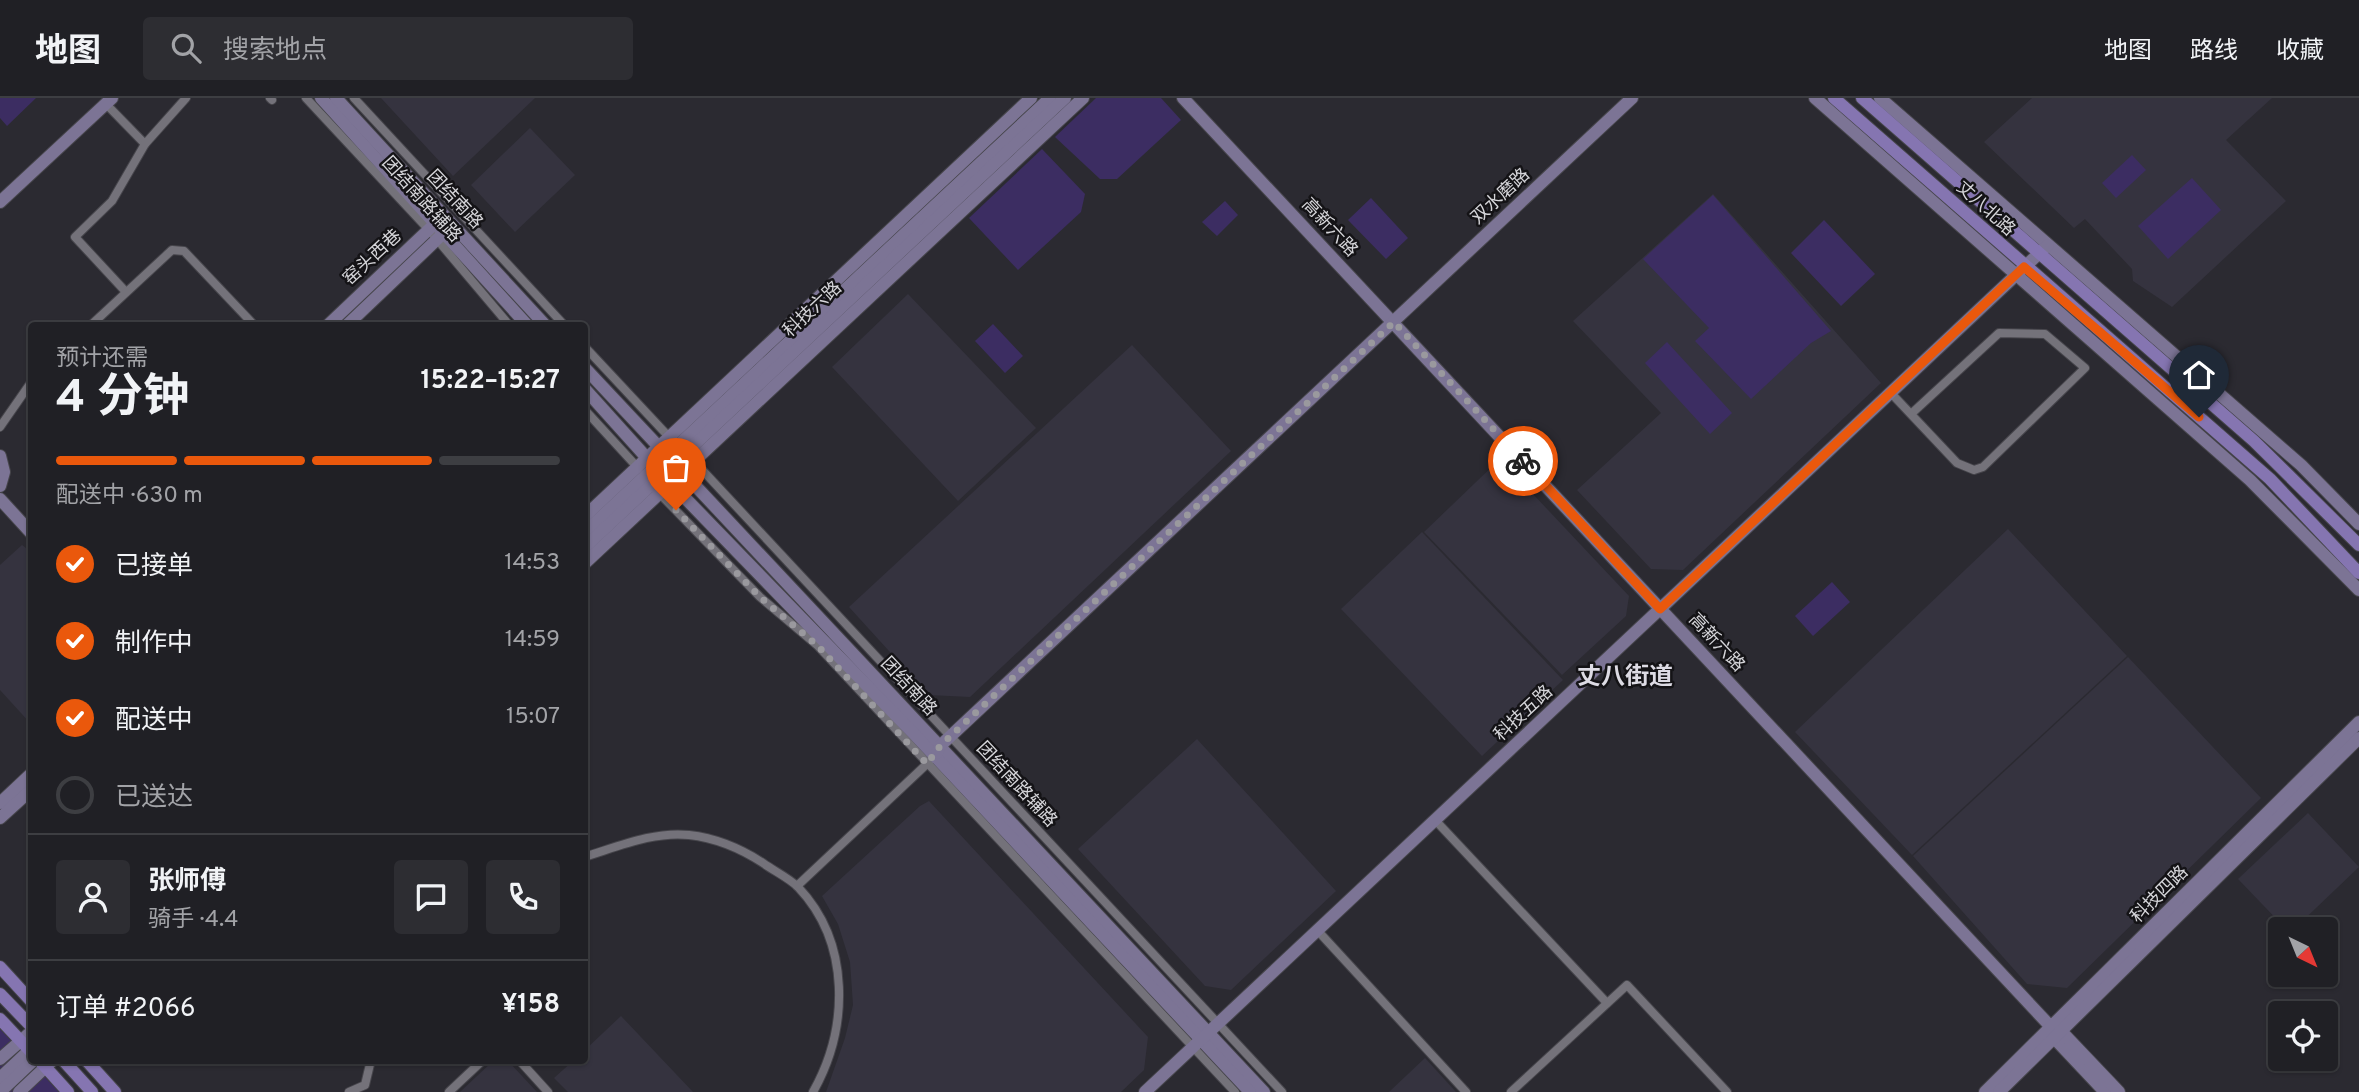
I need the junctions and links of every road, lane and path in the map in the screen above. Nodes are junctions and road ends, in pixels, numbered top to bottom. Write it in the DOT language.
graph roads {
  1 [pos="186,98"];
  2 [pos="306,98"];
  3 [pos="321,98"];
  4 [pos="335,98"];
  5 [pos="354,98"];
  6 [pos="1031,98"];
  7 [pos="1050,98"];
  8 [pos="1065,98"];
  9 [pos="1083,98"];
  10 [pos="1183,98"];
  11 [pos="1632,98"];
  12 [pos="1815,98"];
  13 [pos="1834,98"];
  14 [pos="1862,98"];
  15 [pos="1880,98"];
  16 [pos="109,101"];
  17 [pos="145,144"];
  18 [pos="0,202"];
  19 [pos="441,228"];
  20 [pos="2043,249"];
  21 [pos="2020,271"];
  22 [pos="126,292"];
  23 [pos="94,322"];
  24 [pos="251,322"];
  25 [pos="332,322"];
  26 [pos="350,322"];
  27 [pos="507,322"];
  28 [pos="524,322"];
  29 [pos="542,322"];
  30 [pos="561,322"];
  31 [pos="1394,322"];
  32 [pos="588,350"];
  33 [pos="588,371"];
  34 [pos="28,387"];
  35 [pos="1890,392"];
  36 [pos="588,393"];
  37 [pos="588,413"];
  38 [pos="1911,414"];
  39 [pos="0,427"];
  40 [pos="682,449"];
  41 [pos="0,456"];
  42 [pos="671,460"];
  43 [pos="654,476"];
  44 [pos="0,486"];
  45 [pos="0,499"];
  46 [pos="588,515"];
  47 [pos="2359,524"];
  48 [pos="28,530"];
  49 [pos="588,530"];
  50 [pos="588,544"];
  51 [pos="2359,545"];
  52 [pos="588,559"];
  53 [pos="2359,573"];
  54 [pos="2359,590"];
  55 [pos="1660,609"];
  56 [pos="2359,722"];
  57 [pos="2359,738"];
  58 [pos="938,751"];
  59 [pos="28,777"];
  60 [pos="28,793"];
  61 [pos="0,803"];
  62 [pos="0,818"];
  63 [pos="1436,821"];
  64 [pos="588,856"];
  65 [pos="797,886"];
  66 [pos="1318,932"];
  67 [pos="0,967"];
  68 [pos="0,994"];
  69 [pos="28,998"];
  70 [pos="1607,1003"];
  71 [pos="0,1019"];
  72 [pos="1219,1023"];
  73 [pos="28,1025"];
  74 [pos="2055,1032"];
  75 [pos="1201,1040"];
  76 [pos="28,1048"];
  77 [pos="28,1056"];
  78 [pos="0,1059"];
  79 [pos="28,1060"];
  80 [pos="28,1062"];
  81 [pos="31,1064"];
  82 [pos="43,1064"];
  83 [pos="67,1064"];
  84 [pos="90,1064"];
  85 [pos="370,1064"];
  86 [pos="479,1064"];
  87 [pos="523,1064"];
  88 [pos="0,1079"];
  89 [pos="365,1085"];
  90 [pos="0,1092"];
  91 [pos="19,1092"];
  92 [pos="68,1092"];
  93 [pos="92,1092"];
  94 [pos="115,1092"];
  95 [pos="349,1092"];
  96 [pos="372,1092"];
  97 [pos="449,1092"];
  98 [pos="548,1092"];
  99 [pos="813,1092"];
  100 [pos="1145,1092"];
  101 [pos="1235,1092"];
  102 [pos="1250,1092"];
  103 [pos="1264,1092"];
  104 [pos="1282,1092"];
  105 [pos="1466,1092"];
  106 [pos="1511,1092"];
  107 [pos="1727,1092"];
  108 [pos="1985,1092"];
  109 [pos="1999,1092"];
  110 [pos="2105,1092"];
  111 [pos="2119,1092"];
  1 -- 17 [label="street"];
  2 -- 19 [label="street, 团结南路辅路"];
  3 -- 19 [label="main road, 团结南路"];
  4 -- 19 [label="main road, 团结南路"];
  5 -- 30 [label="street, 团结南路辅路"];
  6 -- 40 [label="main road"];
  7 -- 40 [label="main road, 科技六路"];
  8 -- 40 [label="main road, 科技六路"];
  9 -- 40 [label="main road"];
  10 -- 31 [label="main road, 高新六路"];
  11 -- 31 [label="main road, 双水磨路"];
  12 -- 21 [label="main road"];
  13 -- 21 [label="main road, 丈八北路"];
  14 -- 20 [label="main road, 丈八北路"];
  15 -- 20 [label="main road"];
  16 -- 17 [label="street"];
  16 -- 18 [label="main road"];
  17 -- 22 [label="street"];
  19 -- 25 [label="main road, 窑头西巷"];
  19 -- 26 [label="main road, 窑头西巷"];
  19 -- 27 [label="street, 团结南路辅路"];
  19 -- 28 [label="main road, 团结南路"];
  19 -- 29 [label="main road, 团结南路"];
  20 -- 21 [label="main road, 科技五路"];
  20 -- 47 [label="main road"];
  20 -- 51 [label="main road, 丈八北路"];
  21 -- 35 [label="main road, 科技五路"];
  21 -- 53 [label="main road, 丈八北路"];
  21 -- 54 [label="main road"];
  22 -- 23 [label="street"];
  22 -- 24 [label="street"];
  31 -- 55 [label="main road, 高新六路"];
  31 -- 58 [label="main road, 双水磨路"];
  32 -- 40 [label="street, 团结南路辅路"];
  33 -- 42 [label="main road, 团结南路"];
  34 -- 39 [label="street"];
  35 -- 38 [label="street"];
  35 -- 55 [label="main road, 科技五路"];
  36 -- 43 [label="main road, 团结南路"];
  37 -- 43 [label="street"];
  38 -- 38 [label="street"];
  40 -- 42 [label="main road, 科技六路"];
  40 -- 42 [label="main road"];
  40 -- 58 [label="street, 团结南路辅路"];
  41 -- 44 [label="main road"];
  42 -- 43 [label="main road, 科技六路"];
  42 -- 43 [label="main road"];
  42 -- 58 [label="main road, 团结南路"];
  43 -- 46 [label="main road"];
  43 -- 49 [label="main road, 科技六路"];
  43 -- 50 [label="main road, 科技六路"];
  43 -- 52 [label="main road"];
  43 -- 58 [label="main road, 团结南路"];
  45 -- 48 [label="main road"];
  55 -- 63 [label="main road, 科技五路"];
  55 -- 74 [label="main road, 高新六路"];
  56 -- 74 [label="main road, 科技四路"];
  57 -- 74 [label="main road, 科技四路"];
  58 -- 65 [label="street"];
  58 -- 72 [label="street, 团结南路辅路"];
  58 -- 75 [label="main road, 团结南路"];
  59 -- 61 [label="main road"];
  60 -- 62 [label="main road"];
  63 -- 66 [label="main road, 科技五路"];
  63 -- 70 [label="street"];
  64 -- 65 [label="street"];
  65 -- 99 [label="street"];
  66 -- 72 [label="main road, 科技五路"];
  66 -- 105 [label="street"];
  67 -- 69 [label="main road"];
  68 -- 73 [label="main road"];
  70 -- 106 [label="street"];
  70 -- 107 [label="street"];
  71 -- 76 [label="main road"];
  72 -- 75 [label="main road, 科技五路"];
  72 -- 104 [label="street, 团结南路辅路"];
  74 -- 108 [label="main road, 科技四路"];
  74 -- 109 [label="main road, 科技四路"];
  74 -- 110 [label="main road, 高新六路"];
  74 -- 111 [label="main road, 高新六路"];
  75 -- 100 [label="main road, 科技五路"];
  75 -- 101 [label="street"];
  75 -- 102 [label="main road, 团结南路"];
  75 -- 103 [label="main road, 团结南路"];
  77 -- 78 [label="main road"];
  79 -- 88 [label="main road"];
  80 -- 90 [label="main road"];
  81 -- 91 [label="main road"];
  82 -- 92 [label="main road"];
  83 -- 93 [label="main road"];
  84 -- 94 [label="main road"];
  85 -- 89 [label="street"];
  86 -- 97 [label="street"];
  87 -- 98 [label="street"];
  89 -- 95 [label="street"];
  89 -- 96 [label="street"];
}
